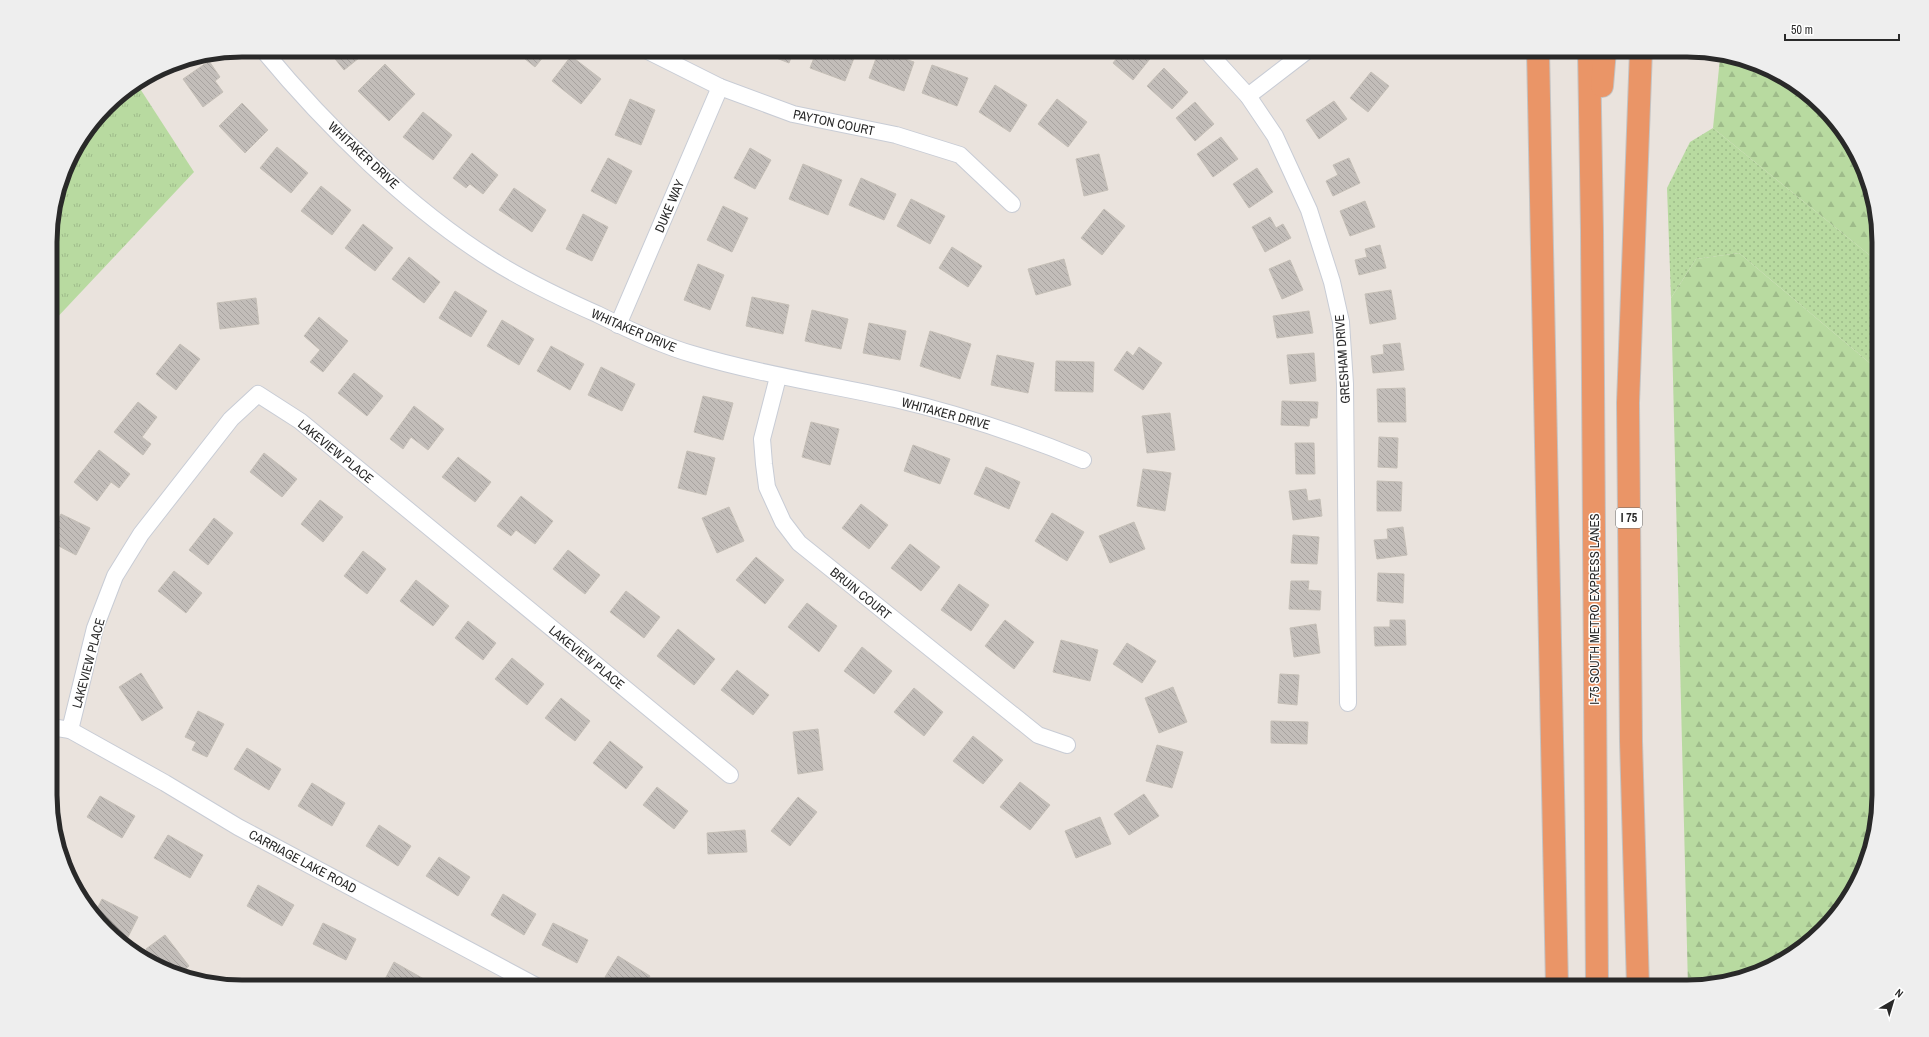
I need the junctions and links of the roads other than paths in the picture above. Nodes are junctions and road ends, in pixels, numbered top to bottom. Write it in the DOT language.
graph roads {
  1 [pos="269,57"];
  2 [pos="660,57"];
  3 [pos="1212,57"];
  4 [pos="1299,57"];
  5 [pos="1538,57"];
  6 [pos="1589,57"];
  7 [pos="1604,57"];
  8 [pos="1641,57"];
  9 [pos="720,87"];
  10 [pos="1248,96"];
  11 [pos="1012,204"];
  12 [pos="1592,231"];
  13 [pos="618,325"];
  14 [pos="778,377"];
  15 [pos="1083,460"];
  16 [pos="1348,703"];
  17 [pos="57,728"];
  18 [pos="70,730"];
  19 [pos="1067,745"];
  20 [pos="730,775"];
  21 [pos="525,980"];
  22 [pos="1557,980"];
  23 [pos="1597,980"];
  24 [pos="1638,980"];
  1 -- 13 [label="street, WHITAKER DRIVE"];
  2 -- 9 [label="street, PAYTON COURT"];
  3 -- 10 [label="street, GRESHAM DRIVE"];
  4 -- 10 [label="street"];
  5 -- 22 [label="highway"];
  6 -- 12 [label="highway, I-75 SOUTH METRO EXPRESS LANES"];
  7 -- 12 [label="highway, I-75 SOUTH METRO EXPRESS LANES"];
  8 -- 24 [label="highway, I 75"];
  9 -- 11 [label="street, PAYTON COURT"];
  9 -- 13 [label="street, DUKE WAY"];
  10 -- 16 [label="street, GRESHAM DRIVE"];
  12 -- 23 [label="highway, I-75 SOUTH METRO EXPRESS LANES"];
  13 -- 14 [label="street, WHITAKER DRIVE"];
  14 -- 15 [label="street, WHITAKER DRIVE"];
  14 -- 19 [label="street, BRUIN COURT"];
  17 -- 18 [label="street"];
  18 -- 20 [label="street, LAKEVIEW PLACE"];
  18 -- 21 [label="street, CARRIAGE LAKE ROAD"];
}
